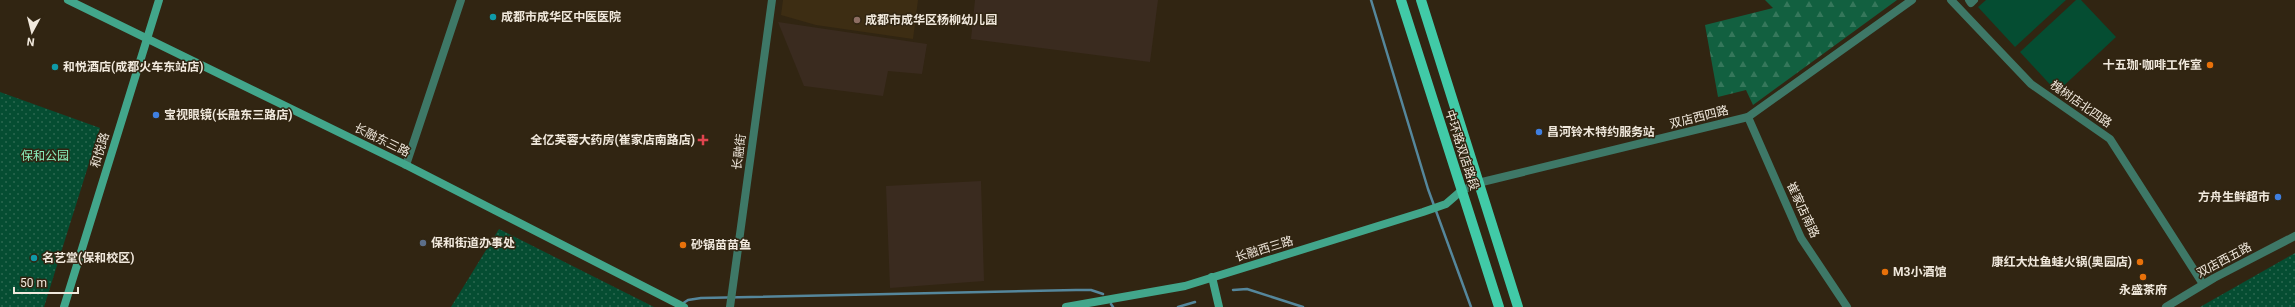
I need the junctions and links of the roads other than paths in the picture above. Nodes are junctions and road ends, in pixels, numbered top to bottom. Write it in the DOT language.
graph roads {
  1 [pos="68,0"];
  2 [pos="159,0"];
  3 [pos="461,0"];
  4 [pos="772,0"];
  5 [pos="1401,0"];
  6 [pos="1420,0"];
  7 [pos="1912,0"];
  8 [pos="1951,0"];
  9 [pos="1969,0"];
  10 [pos="1974,0"];
  11 [pos="147,39"];
  12 [pos="1748,117"];
  13 [pos="406,165"];
  14 [pos="1478,183"];
  15 [pos="1461,191"];
  16 [pos="2295,236"];
  17 [pos="1212,277"];
  18 [pos="2203,284"];
  19 [pos="64,307"];
  20 [pos="684,307"];
  21 [pos="730,307"];
  22 [pos="1066,307"];
  23 [pos="1219,307"];
  24 [pos="1499,307"];
  25 [pos="1518,307"];
  26 [pos="1847,307"];
  27 [pos="2166,307"];
  1 -- 11 [label="street, 长融东三路"];
  2 -- 11 [label="street, 和悦路"];
  3 -- 13 [label="street"];
  4 -- 21 [label="street, 长融街"];
  5 -- 15 [label="main road, 中环路双店路段"];
  6 -- 14 [label="main road, 中环路双店路段"];
  7 -- 12 [label="street, 双店西四路"];
  8 -- 18 [label="street, 槐树店北四路"];
  9 -- 10 [label="street"];
  11 -- 13 [label="street, 长融东三路"];
  11 -- 19 [label="street, 和悦路"];
  12 -- 14 [label="street, 双店西四路"];
  12 -- 26 [label="street, 崔家店南路"];
  13 -- 20 [label="street, 长融东三路"];
  14 -- 15 [label="street, 双店西四路"];
  14 -- 25 [label="main road, 中环路双店路段"];
  15 -- 17 [label="street, 长融西三路"];
  15 -- 24 [label="main road, 中环路双店路段"];
  16 -- 18 [label="street, 双店西五路"];
  17 -- 22 [label="street, 长融西三路"];
  17 -- 23 [label="street"];
  18 -- 27 [label="street, 双店西五路"];
}
